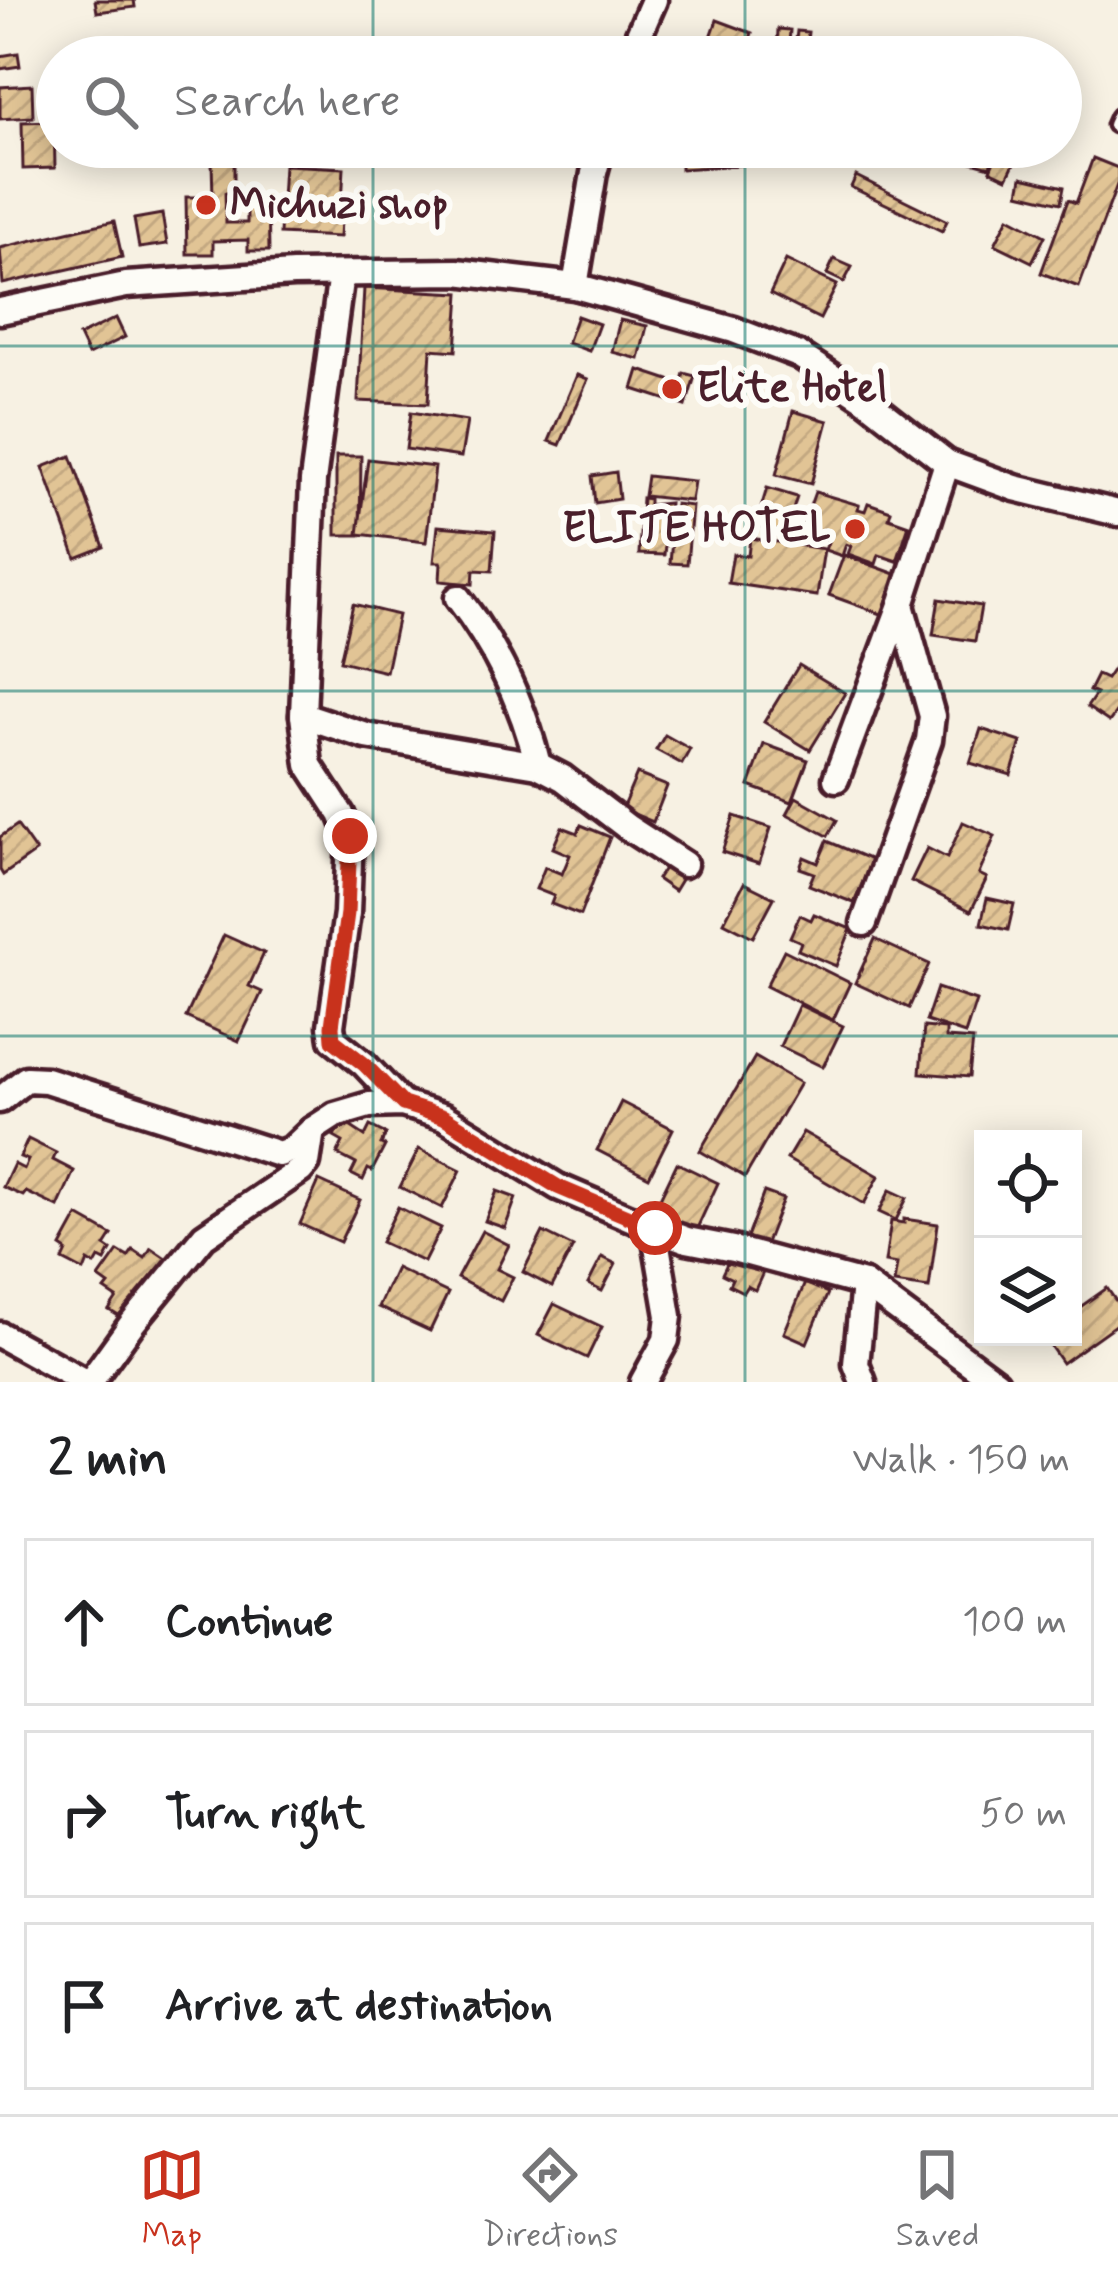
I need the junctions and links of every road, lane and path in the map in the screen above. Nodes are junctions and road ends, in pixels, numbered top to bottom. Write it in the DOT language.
graph roads {
  1 [pos="654,0"];
  2 [pos="638,36"];
  3 [pos="595,168"];
  4 [pos="341,274"];
  5 [pos="575,286"];
  6 [pos="0,310"];
  7 [pos="947,464"];
  8 [pos="1118,513"];
  9 [pos="458,598"];
  10 [pos="901,605"];
  11 [pos="303,715"];
  12 [pos="538,765"];
  13 [pos="836,779"];
  14 [pos="684,863"];
  15 [pos="864,923"];
  16 [pos="0,1100"];
  17 [pos="403,1104"];
  18 [pos="312,1130"];
  19 [pos="655,1228"];
  20 [pos="864,1284"];
  21 [pos="0,1335"];
  22 [pos="87,1382"];
  23 [pos="643,1382"];
  24 [pos="863,1382"];
  25 [pos="996,1382"];
  1 -- 2 [label="street"];
  3 -- 5 [label="street"];
  4 -- 5 [label="street"];
  4 -- 6 [label="street"];
  4 -- 11 [label="street"];
  5 -- 7 [label="street"];
  7 -- 8 [label="street"];
  7 -- 10 [label="street"];
  9 -- 12 [label="street"];
  10 -- 13 [label="street"];
  10 -- 15 [label="street"];
  11 -- 12 [label="street"];
  11 -- 17 [label="street"];
  12 -- 14 [label="street"];
  16 -- 18 [label="street"];
  17 -- 18 [label="street"];
  17 -- 19 [label="street"];
  18 -- 22 [label="street"];
  19 -- 20 [label="street"];
  19 -- 23 [label="street"];
  20 -- 24 [label="street"];
  20 -- 25 [label="street"];
  21 -- 22 [label="street"];
}
